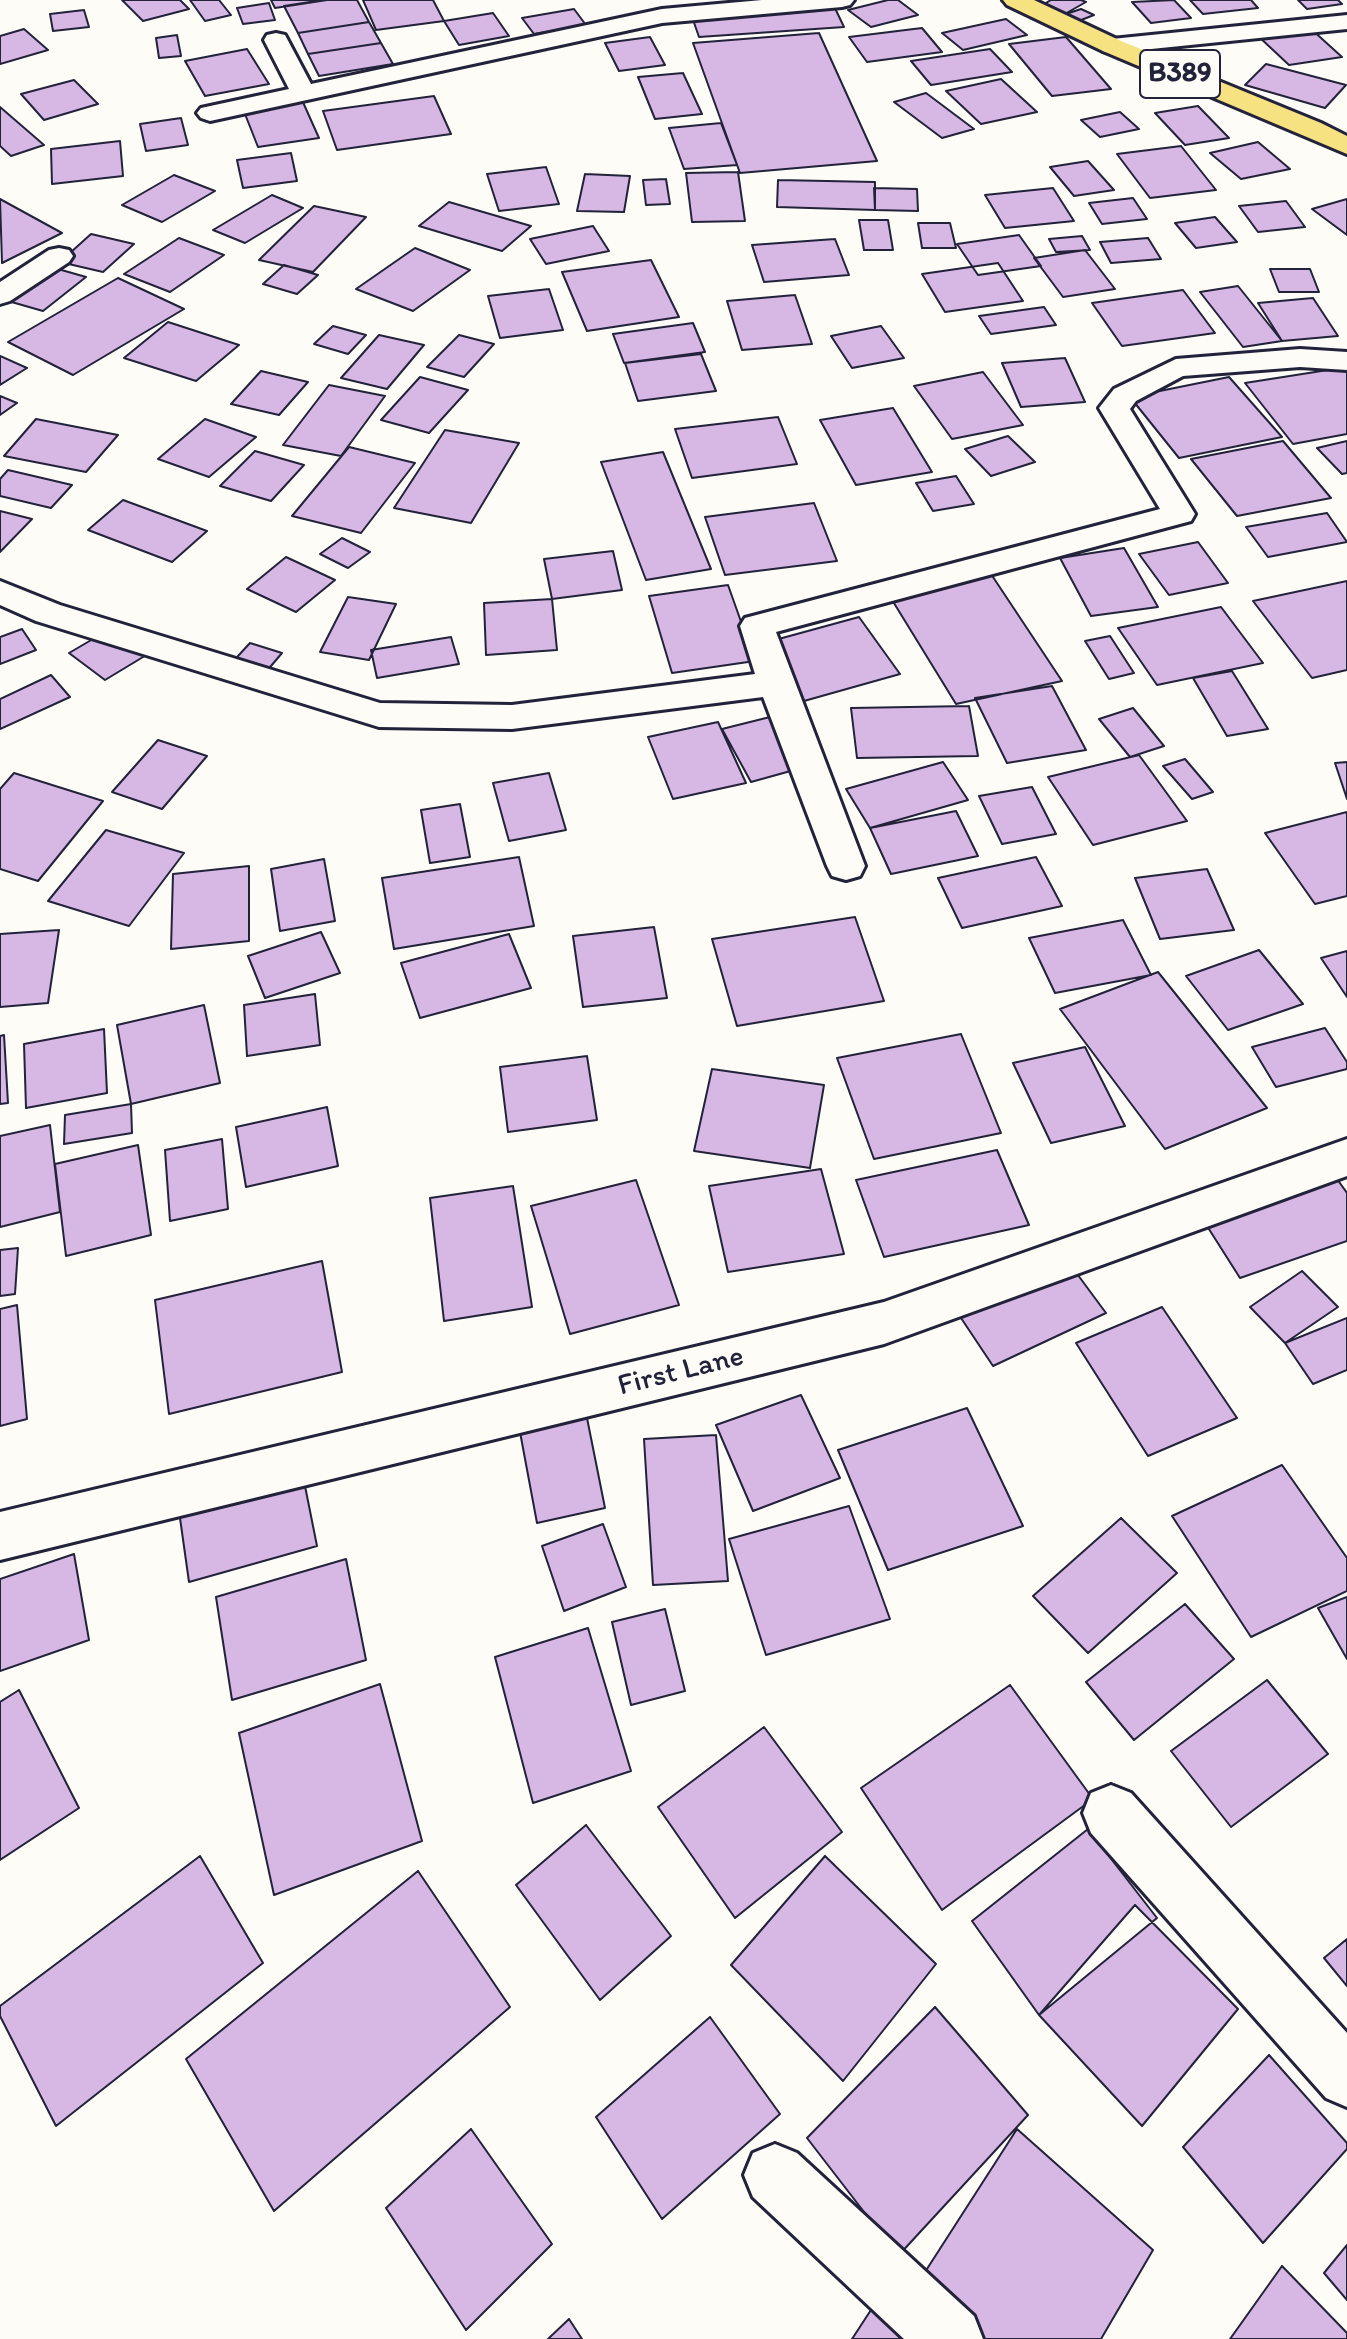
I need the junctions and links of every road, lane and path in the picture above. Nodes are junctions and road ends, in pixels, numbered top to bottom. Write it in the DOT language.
graph roads {
  1 [pos="842,0"];
  2 [pos="1015,0"];
  3 [pos="1347,22"];
  4 [pos="276,40"];
  5 [pos="1112,46"];
  6 [pos="304,94"];
  7 [pos="210,113"];
  8 [pos="1347,146"];
  9 [pos="59,256"];
  10 [pos="0,295"];
  11 [pos="1347,361"];
  12 [pos="0,592"];
  13 [pos="776,683"];
  14 [pos="846,866"];
  15 [pos="1347,1157"];
  16 [pos="0,1536"];
  17 [pos="1111,1813"];
  18 [pos="1347,2077"];
  19 [pos="775,2175"];
  20 [pos="951,2339"];
  1 -- 6 [label="street"];
  2 -- 5 [label="main road, B389"];
  3 -- 5 [label="street"];
  4 -- 6 [label="street"];
  5 -- 8 [label="main road, B389"];
  6 -- 7 [label="street"];
  9 -- 10 [label="street"];
  11 -- 13 [label="street"];
  12 -- 13 [label="street"];
  13 -- 14 [label="street"];
  15 -- 16 [label="street, First Lane"];
  17 -- 18 [label="street"];
  19 -- 20 [label="street"];
}
